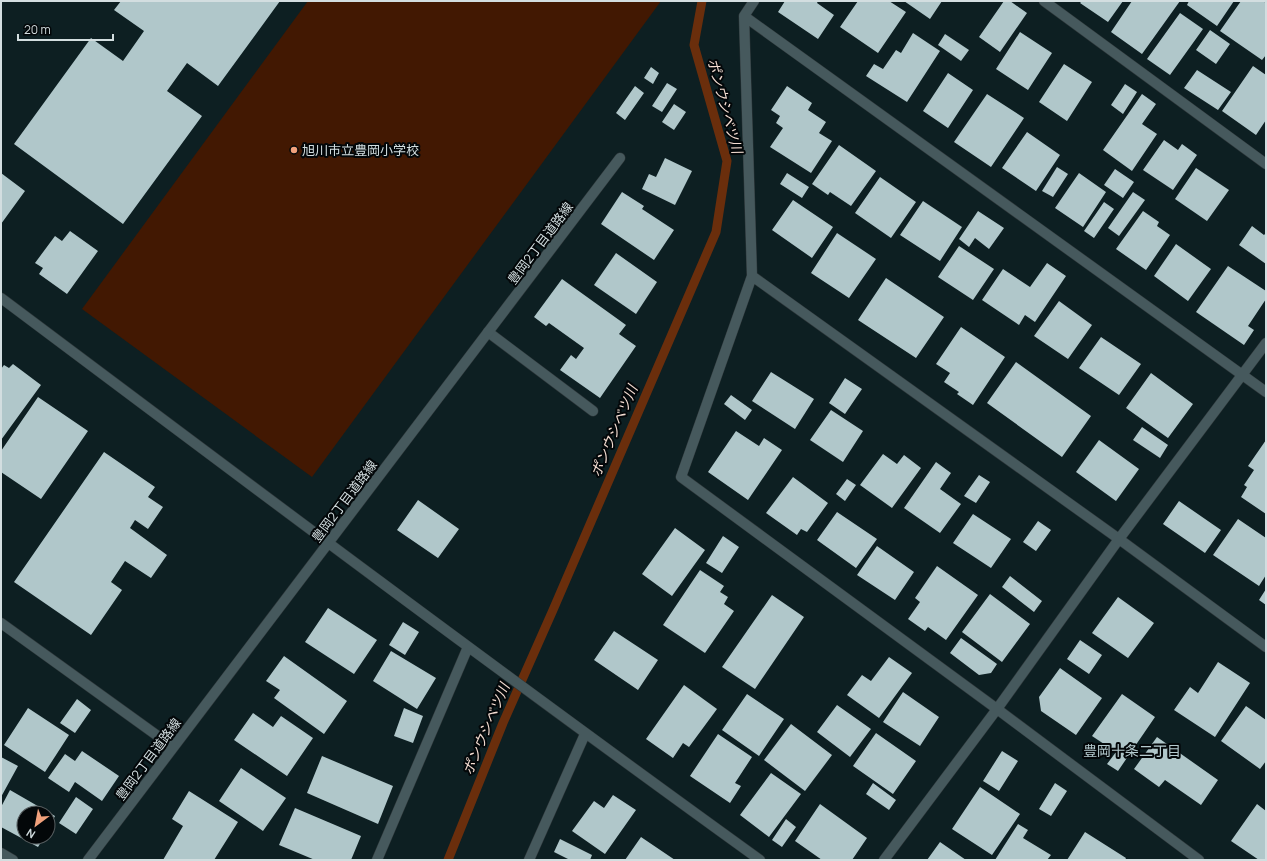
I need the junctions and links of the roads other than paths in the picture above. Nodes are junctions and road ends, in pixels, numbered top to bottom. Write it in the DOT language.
graph roads {
  1 [pos="754,1"];
  2 [pos="1044,1"];
  3 [pos="744,16"];
  4 [pos="620,158"];
  5 [pos="1266,164"];
  6 [pos="752,276"];
  7 [pos="1,298"];
  8 [pos="488,332"];
  9 [pos="1266,343"];
  10 [pos="1242,375"];
  11 [pos="1266,392"];
  12 [pos="593,411"];
  13 [pos="1119,539"];
  14 [pos="328,543"];
  15 [pos="1,623"];
  16 [pos="468,647"];
  17 [pos="1266,647"];
  18 [pos="997,709"];
  19 [pos="585,734"];
  20 [pos="173,747"];
  21 [pos="1,853"];
  22 [pos="13,860"];
  23 [pos="88,860"];
  24 [pos="377,860"];
  25 [pos="529,860"];
  26 [pos="760,860"];
  27 [pos="884,860"];
  28 [pos="1199,860"];
  1 -- 3 [label="street"];
  2 -- 5 [label="street"];
  3 -- 6 [label="street"];
  3 -- 10 [label="street"];
  4 -- 8 [label="street, 豊岡2丁目道路線"];
  6 -- 13 [label="street"];
  6 -- 18 [label="street"];
  7 -- 14 [label="street"];
  8 -- 12 [label="street"];
  8 -- 14 [label="street, 豊岡2丁目道路線"];
  9 -- 10 [label="street"];
  10 -- 11 [label="street"];
  10 -- 13 [label="street"];
  13 -- 17 [label="street"];
  13 -- 18 [label="street"];
  14 -- 16 [label="street"];
  14 -- 20 [label="street, 豊岡2丁目道路線"];
  15 -- 20 [label="street"];
  16 -- 19 [label="street"];
  16 -- 24 [label="street"];
  18 -- 27 [label="street"];
  18 -- 28 [label="street"];
  19 -- 25 [label="street"];
  19 -- 26 [label="street"];
  20 -- 23 [label="street, 豊岡2丁目道路線"];
  21 -- 22 [label="street"];
}
